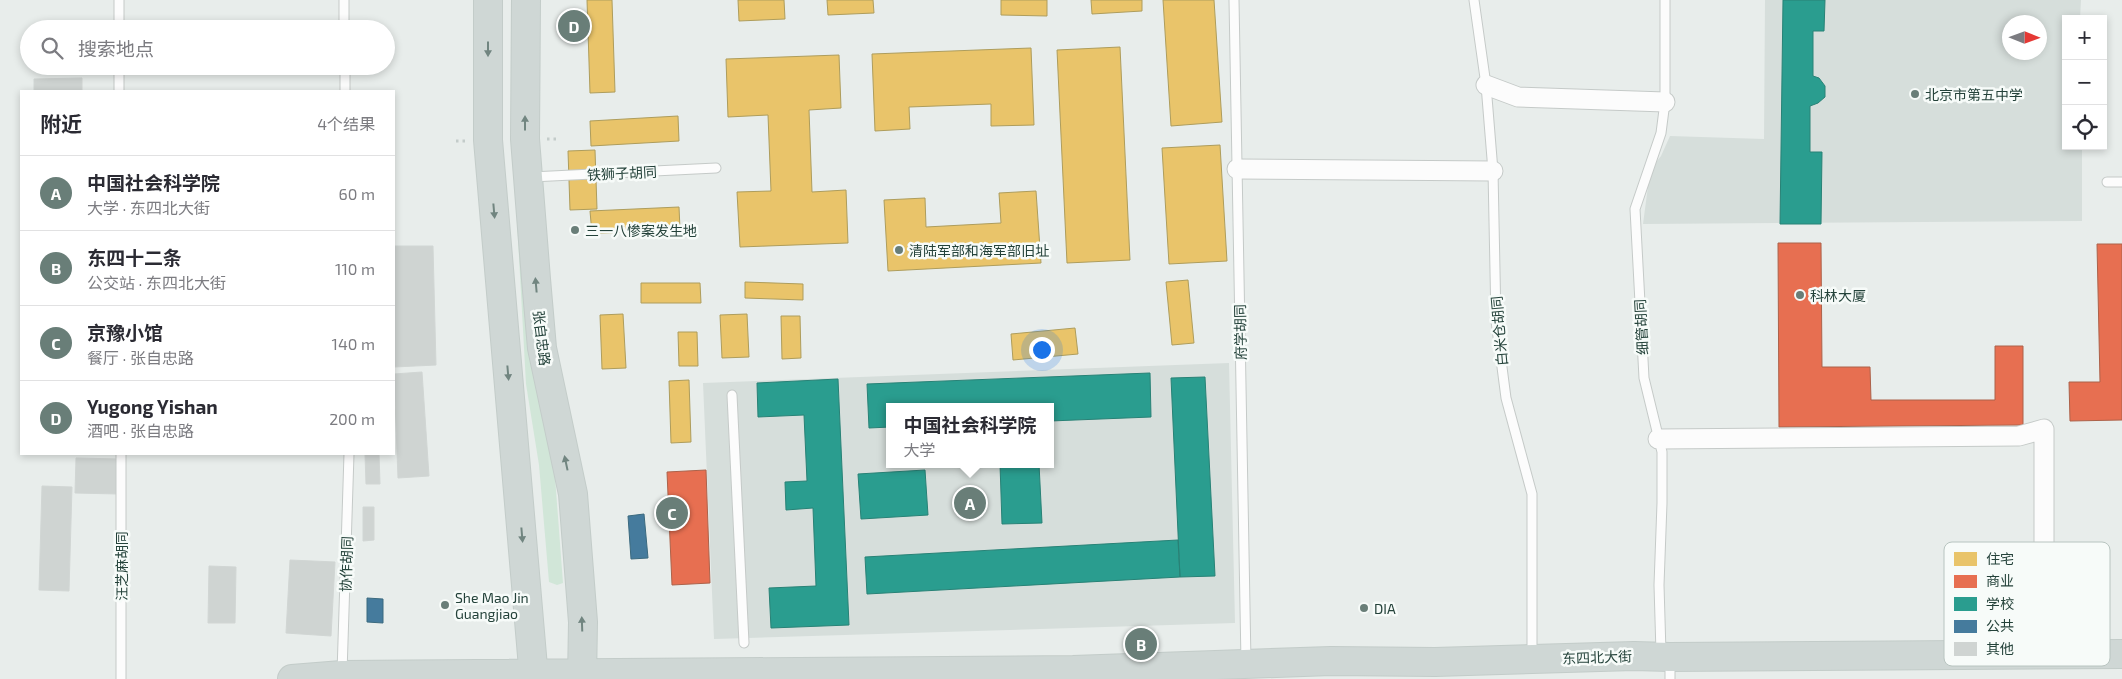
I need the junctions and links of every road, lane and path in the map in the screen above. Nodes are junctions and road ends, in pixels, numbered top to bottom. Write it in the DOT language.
graph roads {
  1 [pos="119,0"];
  2 [pos="344,0"];
  3 [pos="488,0"];
  4 [pos="526,0"];
  5 [pos="1234,0"];
  6 [pos="1474,0"];
  7 [pos="1665,0"];
  8 [pos="119,20"];
  9 [pos="344,20"];
  10 [pos="119,75"];
  11 [pos="345,75"];
  12 [pos="1486,84"];
  13 [pos="119,90"];
  14 [pos="345,90"];
  15 [pos="1665,102"];
  16 [pos="716,168"];
  17 [pos="1237,169"];
  18 [pos="1493,170"];
  19 [pos="528,178"];
  20 [pos="2107,182"];
  21 [pos="2122,182"];
  22 [pos="732,394"];
  23 [pos="1658,440"];
  24 [pos="120,455"];
  25 [pos="349,455"];
  26 [pos="2044,542"];
  27 [pos="744,643"];
  28 [pos="1944,657"];
  29 [pos="1532,659"];
  30 [pos="1246,663"];
  31 [pos="1667,664"];
  32 [pos="1073,670"];
  33 [pos="342,675"];
  34 [pos="534,676"];
  35 [pos="582,676"];
  36 [pos="121,679"];
  37 [pos="292,679"];
  38 [pos="1006,679"];
  1 -- 8 [label="lane"];
  2 -- 9 [label="lane"];
  3 -- 34 [label="main road, one-way"];
  19 -- 4 [label="main road, 张自忠路, one-way"];
  5 -- 17 [label="lane, 府学胡同"];
  6 -- 12 [label="lane, 白米仓胡同"];
  7 -- 15 [label="lane, 细管胡同"];
  10 -- 13 [label="lane"];
  11 -- 14 [label="lane"];
  12 -- 15 [label="street"];
  12 -- 18 [label="lane, 白米仓胡同"];
  15 -- 23 [label="lane, 细管胡同"];
  16 -- 19 [label="lane, 铁狮子胡同"];
  17 -- 18 [label="street"];
  17 -- 30 [label="lane, 府学胡同"];
  18 -- 29 [label="lane, 白米仓胡同"];
  35 -- 19 [label="main road, 张自忠路, one-way"];
  20 -- 21 [label="lane"];
  22 -- 27 [label="lane"];
  23 -- 26 [label="street"];
  23 -- 31 [label="lane, 细管胡同"];
  24 -- 36 [label="lane, 汪芝麻胡同"];
  25 -- 33 [label="lane, 协作胡同"];
  28 -- 31 [label="main road, 东四北大街"];
  29 -- 30 [label="main road, 东四北大街"];
  29 -- 31 [label="main road, 东四北大街"];
  30 -- 32 [label="main road, 东四北大街"];
  32 -- 35 [label="main road, 东四北大街"];
  32 -- 38 [label="main road, 东四北大街"];
  33 -- 34 [label="main road, 东四北大街"];
  33 -- 37 [label="main road, 东四北大街"];
  34 -- 35 [label="main road, 东四北大街"];
}
